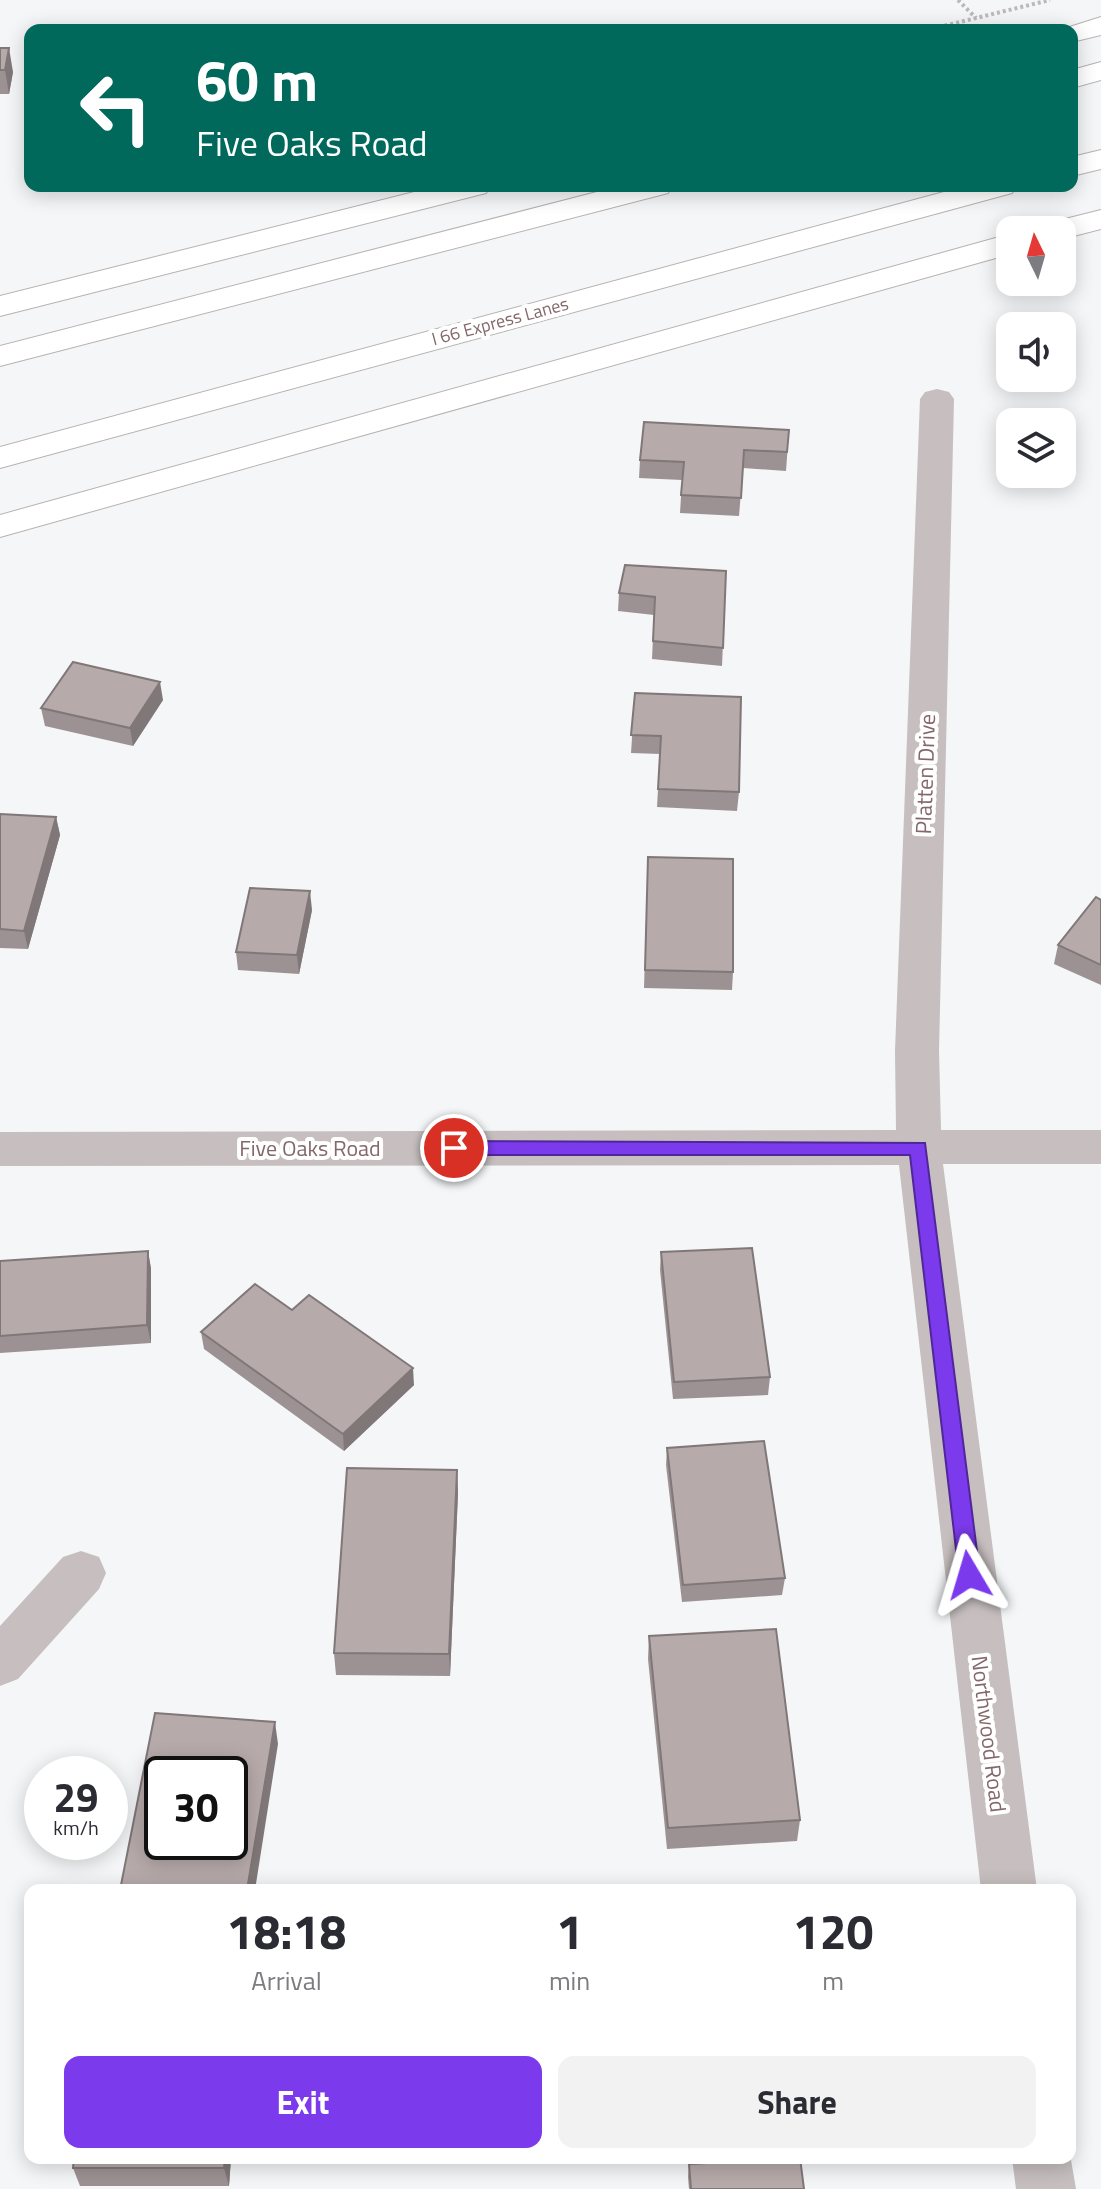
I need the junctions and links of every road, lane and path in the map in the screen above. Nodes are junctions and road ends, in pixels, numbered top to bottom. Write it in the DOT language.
graph roads {
  1 [pos="958,0"];
  2 [pos="1050,0"];
  3 [pos="976,18"];
  4 [pos="952,24"];
  5 [pos="1101,26"];
  6 [pos="1078,32"];
  7 [pos="1101,71"];
  8 [pos="1078,77"];
  9 [pos="1101,159"];
  10 [pos="1078,165"];
  11 [pos="451,192"];
  12 [pos="634,192"];
  13 [pos="979,192"];
  14 [pos="1101,219"];
  15 [pos="1076,226"];
  16 [pos="996,248"];
  17 [pos="0,306"];
  18 [pos="0,356"];
  19 [pos="937,399"];
  20 [pos="0,458"];
  21 [pos="0,526"];
  22 [pos="1101,1147"];
  23 [pos="919,1148"];
  24 [pos="0,1149"];
  25 [pos="81,1573"];
  26 [pos="0,1663"];
  27 [pos="1008,1884"];
  28 [pos="1043,2164"];
  29 [pos="1046,2189"];
  1 -- 3 [label="path"];
  2 -- 3 [label="path"];
  3 -- 4 [label="path"];
  5 -- 6 [label="highway"];
  7 -- 8 [label="highway"];
  9 -- 10 [label="highway"];
  11 -- 17 [label="highway"];
  12 -- 18 [label="highway"];
  13 -- 20 [label="highway, I 66 Express Lanes"];
  14 -- 15 [label="highway"];
  16 -- 21 [label="highway"];
  19 -- 23 [label="street, Platten Drive"];
  22 -- 23 [label="street, Five Oaks Road"];
  23 -- 24 [label="street, Five Oaks Road"];
  23 -- 27 [label="street, Northwood Road"];
  25 -- 26 [label="street"];
  28 -- 29 [label="street"];
}
